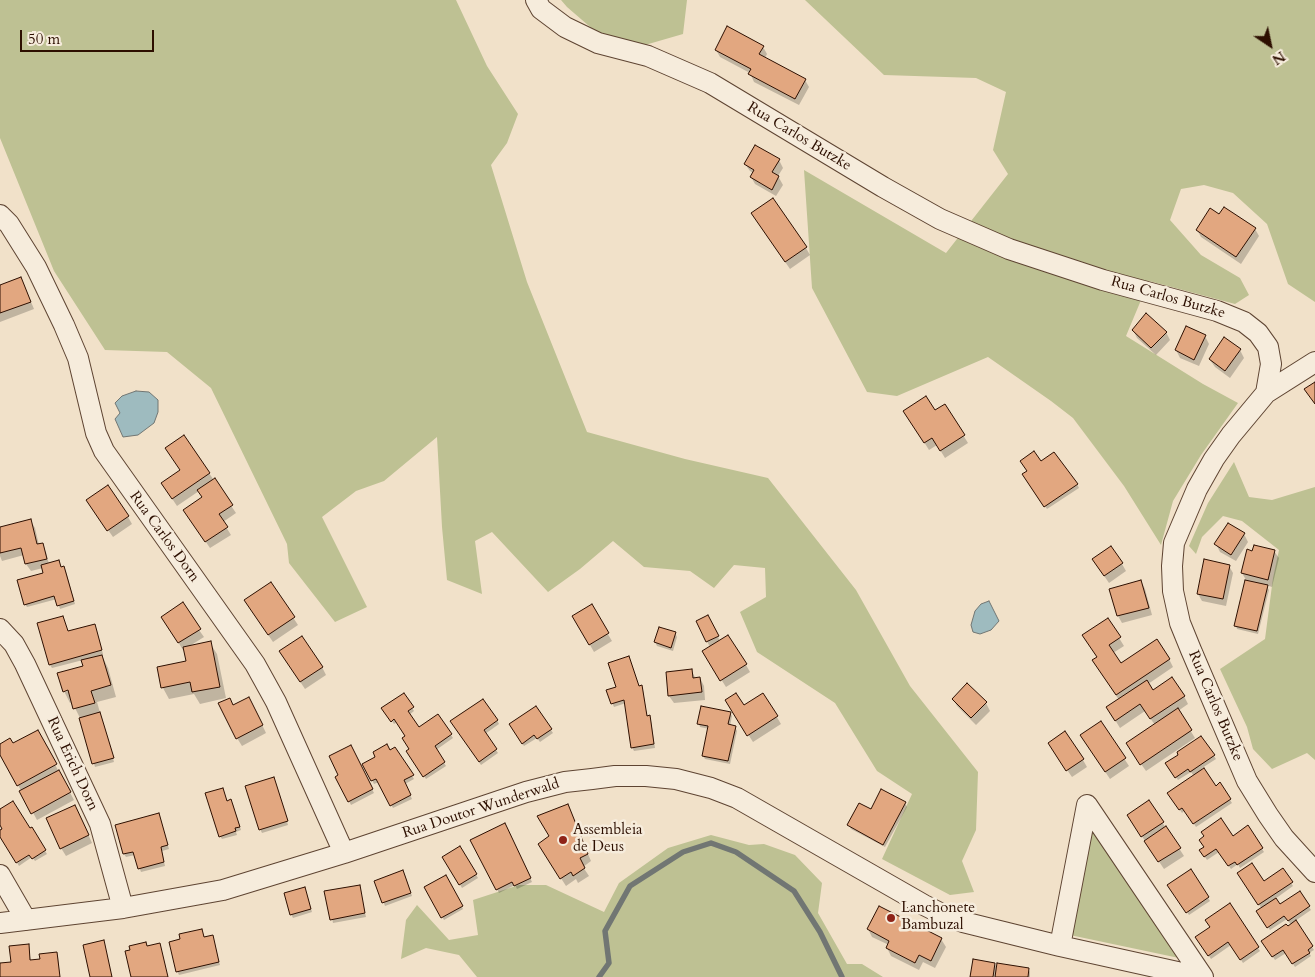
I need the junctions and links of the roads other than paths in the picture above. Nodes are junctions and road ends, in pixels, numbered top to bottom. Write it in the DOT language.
graph roads {
  1 [pos="536,0"];
  2 [pos="0,215"];
  3 [pos="1315,362"];
  4 [pos="1266,392"];
  5 [pos="0,629"];
  6 [pos="344,853"];
  7 [pos="1315,872"];
  8 [pos="0,875"];
  9 [pos="123,908"];
  10 [pos="26,920"];
  11 [pos="0,923"];
  12 [pos="1060,946"];
  13 [pos="1202,977"];
  1 -- 4 [label="street, Rua Carlos Butzke"];
  2 -- 6 [label="street, Rua Carlos Dorn"];
  3 -- 4 [label="street"];
  4 -- 7 [label="street, Rua Carlos Butzke"];
  5 -- 9 [label="street, Rua Erich Dorn"];
  6 -- 9 [label="street, Rua Doutor Wunderwald"];
  6 -- 12 [label="street, Rua Doutor Wunderwald"];
  8 -- 10 [label="street"];
  9 -- 10 [label="street, Rua Doutor Wunderwald"];
  10 -- 11 [label="street, Rua Doutor Wunderwald"];
  12 -- 13 [label="street, Rua Doutor Wunderwald"];
  12 -- 13 [label="street"];
}
